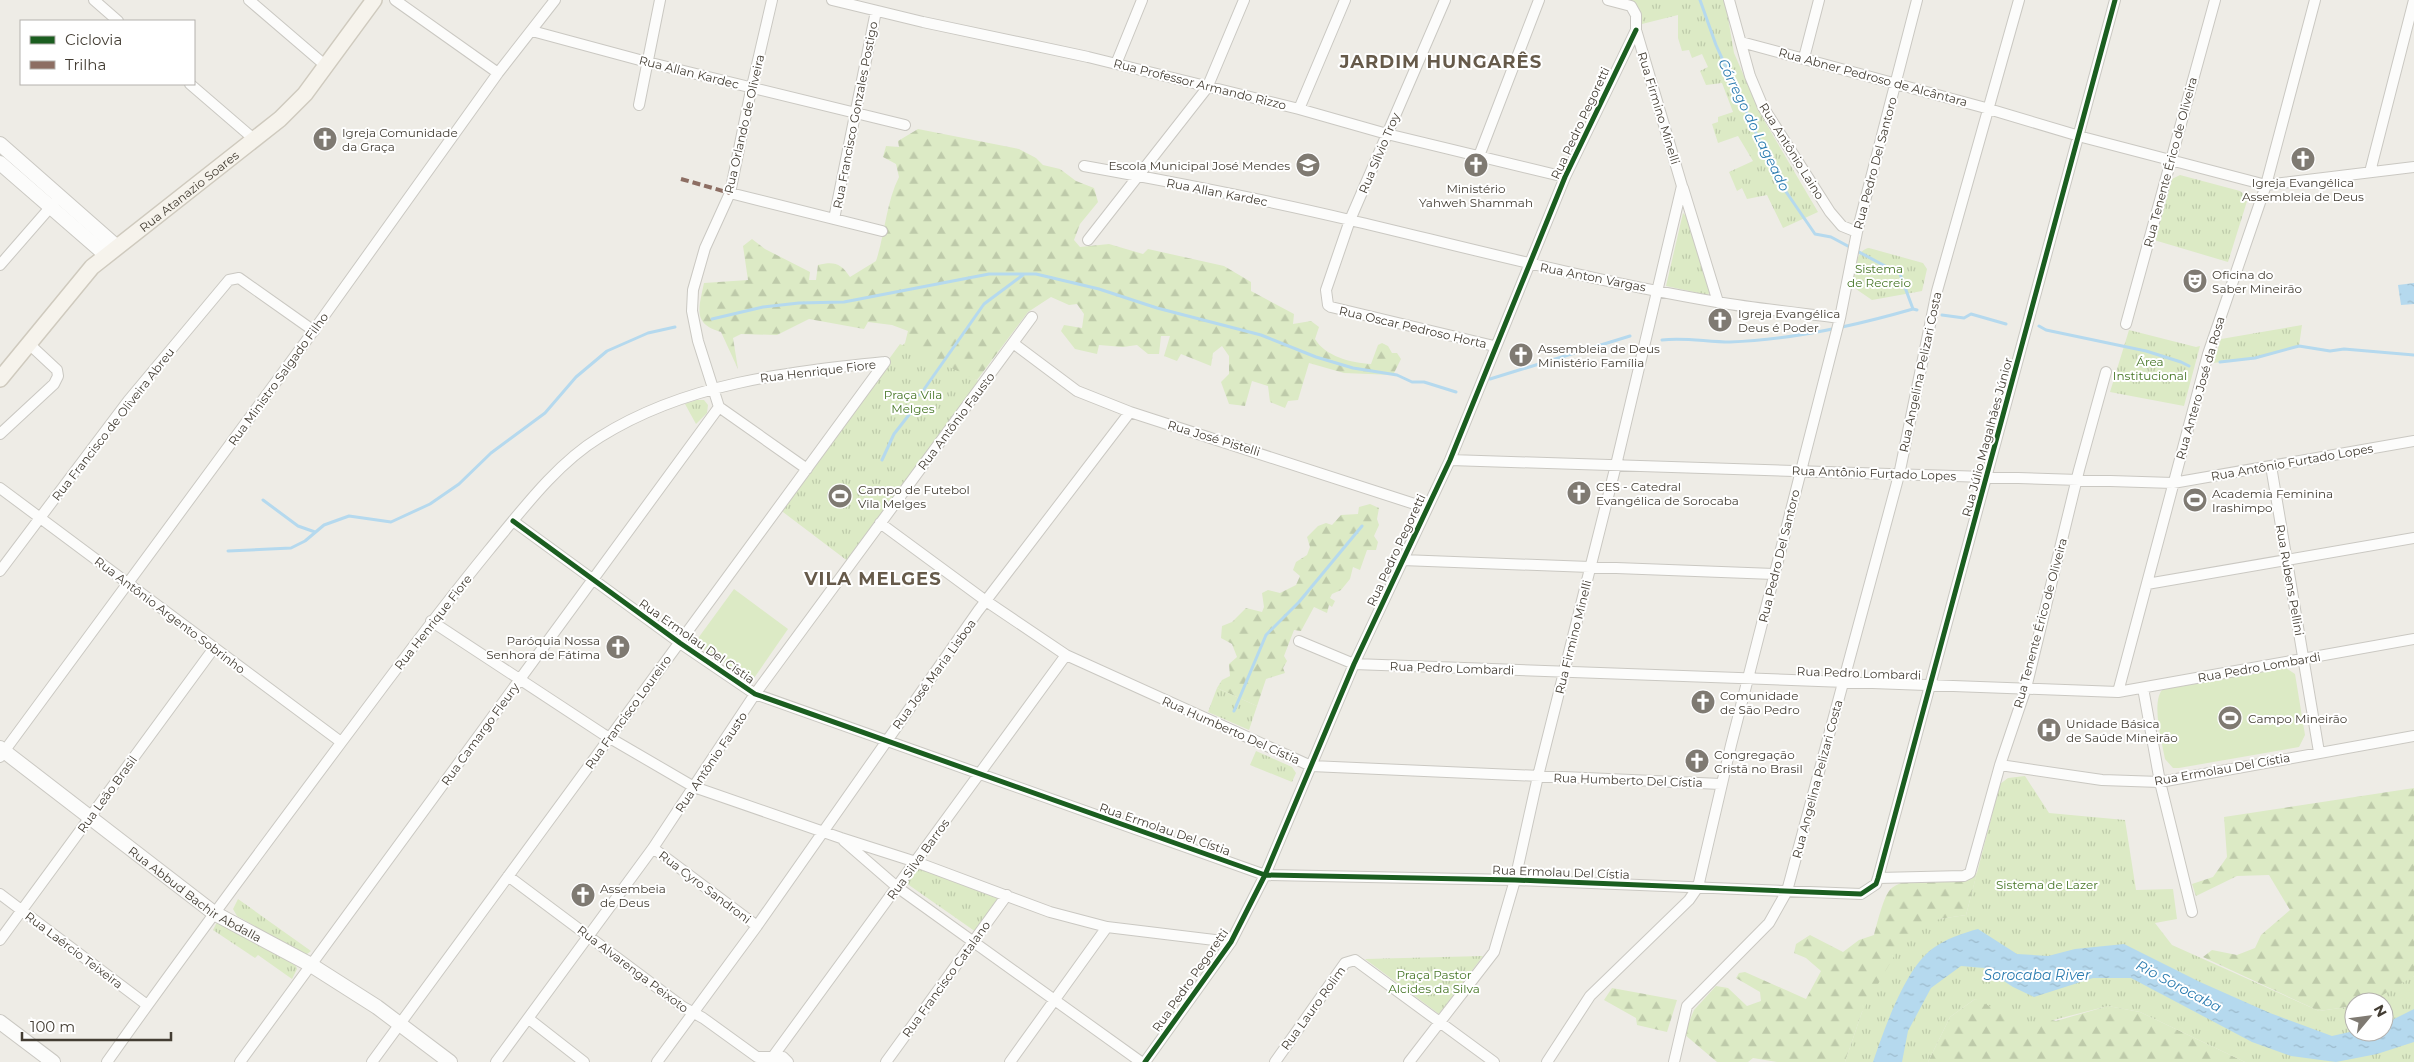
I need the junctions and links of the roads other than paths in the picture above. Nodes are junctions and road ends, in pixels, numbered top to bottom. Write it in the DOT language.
graph roads {
  1 [pos="94,0"];
  2 [pos="249,0"];
  3 [pos="374,0"];
  4 [pos="395,0"];
  5 [pos="555,0"];
  6 [pos="660,0"];
  7 [pos="772,0"];
  8 [pos="1142,0"];
  9 [pos="1244,0"];
  10 [pos="1345,0"];
  11 [pos="1445,0"];
  12 [pos="1539,0"];
  13 [pos="1608,0"];
  14 [pos="1729,0"];
  15 [pos="1819,0"];
  16 [pos="1918,0"];
  17 [pos="2019,0"];
  18 [pos="2115,0"];
  19 [pos="2214,0"];
  20 [pos="2315,0"];
  21 [pos="2414,0"];
  22 [pos="838,1"];
  23 [pos="876,11"];
  24 [pos="117,20"];
  25 [pos="1636,30"];
  26 [pos="532,31"];
  27 [pos="1741,42"];
  28 [pos="1804,58"];
  29 [pos="646,62"];
  30 [pos="1116,64"];
  31 [pos="326,66"];
  32 [pos="498,73"];
  33 [pos="1895,84"];
  34 [pos="191,85"];
  35 [pos="752,87"];
  36 [pos="1207,88"];
  37 [pos="639,105"];
  38 [pos="1299,108"];
  39 [pos="1987,109"];
  40 [pos="856,113"];
  41 [pos="904,125"];
  42 [pos="1387,134"];
  43 [pos="2078,136"];
  44 [pos="255,140"];
  45 [pos="0,144"];
  46 [pos="1480,156"];
  47 [pos="2170,160"];
  48 [pos="0,163"];
  49 [pos="1084,166"];
  50 [pos="2414,167"];
  51 [pos="2370,172"];
  52 [pos="1137,176"];
  53 [pos="1566,177"];
  54 [pos="2266,184"];
  55 [pos="1682,186"];
  56 [pos="730,193"];
  57 [pos="60,196"];
  58 [pos="50,207"];
  59 [pos="834,218"];
  60 [pos="1350,220"];
  61 [pos="882,231"];
  62 [pos="1857,232"];
  63 [pos="1088,240"];
  64 [pos="111,251"];
  65 [pos="0,265"];
  66 [pos="1530,265"];
  67 [pos="1657,290"];
  68 [pos="1718,302"];
  69 [pos="1331,307"];
  70 [pos="1032,317"];
  71 [pos="1840,318"];
  72 [pos="2126,324"];
  73 [pos="314,331"];
  74 [pos="28,343"];
  75 [pos="1013,343"];
  76 [pos="1494,346"];
  77 [pos="885,362"];
  78 [pos="2106,372"];
  79 [pos="0,379"];
  80 [pos="715,388"];
  81 [pos="719,407"];
  82 [pos="1130,412"];
  83 [pos="0,434"];
  84 [pos="2414,441"];
  85 [pos="1450,460"];
  86 [pos="1616,465"];
  87 [pos="2271,466"];
  88 [pos="807,469"];
  89 [pos="1801,471"];
  90 [pos="1899,475"];
  91 [pos="1987,476"];
  92 [pos="2077,480"];
  93 [pos="2173,483"];
  94 [pos="0,488"];
  95 [pos="1427,508"];
  96 [pos="39,518"];
  97 [pos="513,521"];
  98 [pos="880,523"];
  99 [pos="2414,538"];
  100 [pos="1402,560"];
  101 [pos="2287,560"];
  102 [pos="1591,567"];
  103 [pos="0,571"];
  104 [pos="1774,574"];
  105 [pos="594,578"];
  106 [pos="128,584"];
  107 [pos="2147,584"];
  108 [pos="986,601"];
  109 [pos="432,621"];
  110 [pos="2414,639"];
  111 [pos="1299,640"];
  112 [pos="680,642"];
  113 [pos="214,648"];
  114 [pos="1066,655"];
  115 [pos="2304,659"];
  116 [pos="1354,664"];
  117 [pos="1565,672"];
  118 [pos="1748,679"];
  119 [pos="520,680"];
  120 [pos="1844,682"];
  121 [pos="1930,686"];
  122 [pos="2026,688"];
  123 [pos="2143,688"];
  124 [pos="2118,692"];
  125 [pos="756,694"];
  126 [pos="2414,736"];
  127 [pos="610,738"];
  128 [pos="887,739"];
  129 [pos="341,742"];
  130 [pos="1,752"];
  131 [pos="2319,752"];
  132 [pos="2000,765"];
  133 [pos="1311,766"];
  134 [pos="979,774"];
  135 [pos="1538,776"];
  136 [pos="2160,782"];
  137 [pos="1721,784"];
  138 [pos="694,787"];
  139 [pos="90,817"];
  140 [pos="823,832"];
  141 [pos="841,838"];
  142 [pos="653,848"];
  143 [pos="916,862"];
  144 [pos="1265,875"];
  145 [pos="508,876"];
  146 [pos="1878,878"];
  147 [pos="1515,880"];
  148 [pos="897,887"];
  149 [pos="1698,887"];
  150 [pos="1787,891"];
  151 [pos="0,894"];
  152 [pos="1007,895"];
  153 [pos="21,910"];
  154 [pos="2192,912"];
  155 [pos="214,913"];
  156 [pos="757,926"];
  157 [pos="1107,927"];
  158 [pos="590,936"];
  159 [pos="0,940"];
  160 [pos="973,942"];
  161 [pos="1231,942"];
  162 [pos="311,965"];
  163 [pos="1054,1000"];
  164 [pos="147,1005"];
  165 [pos="693,1014"];
  166 [pos="529,1020"];
  167 [pos="1439,1020"];
  168 [pos="0,1022"];
  169 [pos="400,1023"];
  170 [pos="771,1060"];
  171 [pos="53,1062"];
  172 [pos="107,1062"];
  173 [pos="240,1062"];
  174 [pos="372,1062"];
  175 [pos="450,1062"];
  176 [pos="496,1062"];
  177 [pos="584,1062"];
  178 [pos="657,1062"];
  179 [pos="788,1062"];
  180 [pos="886,1062"];
  181 [pos="1010,1062"];
  182 [pos="1143,1062"];
  183 [pos="1275,1062"];
  184 [pos="1409,1062"];
  185 [pos="1494,1062"];
  186 [pos="1548,1062"];
  187 [pos="1674,1062"];
  1 -- 24 [label="street"];
  2 -- 31 [label="street"];
  3 -- 31 [label="main road, Rua Atanazio Soares"];
  4 -- 32 [label="street"];
  5 -- 26 [label="street, Rua Ministro Salgado Filho"];
  6 -- 29 [label="street"];
  7 -- 35 [label="street, Rua Orlando de Oliveira"];
  8 -- 30 [label="street"];
  9 -- 36 [label="street"];
  10 -- 38 [label="street"];
  11 -- 42 [label="street, Rua Sílvio Troy"];
  12 -- 46 [label="street"];
  13 -- 25 [label="street, Rua Firmino Minelli"];
  14 -- 27 [label="street, Rua Antônio Laino"];
  15 -- 28 [label="street"];
  16 -- 33 [label="street, Rua Pedro Del Santoro"];
  17 -- 39 [label="street, Rua Angelina Pelizari Costa"];
  18 -- 43 [label="street, Rua Júlio Magalhães Júnior"];
  19 -- 47 [label="street, Rua Tenente Érico de Oliveira"];
  20 -- 54 [label="street, Rua Antero José da Rosa"];
  21 -- 51 [label="street"];
  22 -- 23 [label="street, Rua Professor Armando Rizzo"];
  23 -- 30 [label="street, Rua Professor Armando Rizzo"];
  23 -- 40 [label="street, Rua Francisco Gonzales Postigo"];
  25 -- 53 [label="street, Rua Pedro Pegoretti"];
  25 -- 55 [label="street, Rua Firmino Minelli"];
  26 -- 29 [label="street, Rua Allan Kardec"];
  26 -- 32 [label="street, Rua Ministro Salgado Filho"];
  27 -- 28 [label="street, Rua Abner Pedroso de Alcântara"];
  27 -- 62 [label="street, Rua Antônio Laino"];
  28 -- 33 [label="street, Rua Abner Pedroso de Alcântara"];
  29 -- 35 [label="street, Rua Allan Kardec"];
  29 -- 37 [label="street"];
  30 -- 36 [label="street, Rua Professor Armando Rizzo"];
  31 -- 44 [label="main road, Rua Atanazio Soares"];
  32 -- 73 [label="street, Rua Ministro Salgado Filho"];
  33 -- 39 [label="street, Rua Abner Pedroso de Alcântara"];
  33 -- 62 [label="street, Rua Pedro Del Santoro"];
  34 -- 44 [label="street"];
  35 -- 40 [label="street, Rua Allan Kardec"];
  35 -- 56 [label="street, Rua Orlando de Oliveira"];
  36 -- 38 [label="street, Rua Professor Armando Rizzo"];
  36 -- 52 [label="street"];
  38 -- 42 [label="street, Rua Professor Armando Rizzo"];
  39 -- 43 [label="street, Rua Abner Pedroso de Alcântara"];
  39 -- 90 [label="street, Rua Angelina Pelizari Costa"];
  40 -- 41 [label="street, Rua Allan Kardec"];
  40 -- 59 [label="street, Rua Francisco Gonzales Postigo"];
  42 -- 46 [label="street, Rua Professor Armando Rizzo"];
  42 -- 60 [label="street, Rua Sílvio Troy"];
  43 -- 47 [label="street, Rua Abner Pedroso de Alcântara"];
  43 -- 91 [label="street, Rua Júlio Magalhães Júnior"];
  44 -- 64 [label="main road, Rua Atanazio Soares"];
  45 -- 57 [label="street"];
  46 -- 53 [label="street, Rua Professor Armando Rizzo"];
  47 -- 54 [label="street, Rua Abner Pedroso de Alcântara"];
  47 -- 72 [label="street, Rua Tenente Érico de Oliveira"];
  48 -- 58 [label="street"];
  49 -- 52 [label="street, Rua Allan Kardec"];
  50 -- 51 [label="street, Rua Abner Pedroso de Alcântara"];
  51 -- 54 [label="street, Rua Abner Pedroso de Alcântara"];
  52 -- 60 [label="street, Rua Allan Kardec"];
  52 -- 63 [label="street"];
  53 -- 66 [label="street, Rua Pedro Pegoretti"];
  54 -- 93 [label="street, Rua Antero José da Rosa"];
  55 -- 67 [label="street, Rua Firmino Minelli"];
  55 -- 68 [label="street, Rua Firmino Minelli"];
  56 -- 59 [label="street"];
  56 -- 80 [label="street, Rua Orlando de Oliveira"];
  57 -- 58 [label="street"];
  57 -- 64 [label="street"];
  58 -- 64 [label="street"];
  58 -- 65 [label="street"];
  59 -- 61 [label="street"];
  60 -- 66 [label="street, Rua Anton Vargas"];
  60 -- 69 [label="street, Rua Sílvio Troy"];
  62 -- 71 [label="street, Rua Pedro Del Santoro"];
  64 -- 74 [label="main road, Rua Atanazio Soares"];
  66 -- 67 [label="street, Rua Anton Vargas"];
  66 -- 76 [label="street, Rua Pedro Pegoretti"];
  67 -- 68 [label="street, Rua Anton Vargas"];
  67 -- 86 [label="street, Rua Firmino Minelli"];
  68 -- 71 [label="street, Rua Anton Vargas"];
  69 -- 76 [label="street, Rua Oscar Pedroso Horta"];
  70 -- 75 [label="street, Rua Antônio Fausto"];
  71 -- 89 [label="street, Rua Pedro Del Santoro"];
  73 -- 96 [label="street, Rua Francisco de Oliveira Abreu"];
  73 -- 106 [label="street, Rua Ministro Salgado Filho"];
  74 -- 79 [label="main road, Rua Atanazio Soares"];
  74 -- 83 [label="street"];
  75 -- 82 [label="street, Rua José Pistelli"];
  75 -- 98 [label="street, Rua Antônio Fausto"];
  76 -- 85 [label="street, Rua Pedro Pegoretti"];
  77 -- 80 [label="street, Rua Henrique Fiore"];
  77 -- 88 [label="street, Rua Francisco Loureiro"];
  78 -- 92 [label="street, Rua Tenente Érico de Oliveira"];
  80 -- 81 [label="street"];
  80 -- 97 [label="street, Rua Henrique Fiore"];
  81 -- 88 [label="street"];
  81 -- 105 [label="street, Rua Camargo Fleury"];
  82 -- 95 [label="street, Rua José Pistelli"];
  82 -- 108 [label="street, Rua José Maria Lisboa"];
  84 -- 87 [label="street, Rua Antônio Furtado Lopes"];
  85 -- 86 [label="street, Rua Antônio Furtado Lopes"];
  85 -- 95 [label="street, Rua Pedro Pegoretti"];
  86 -- 89 [label="street, Rua Antônio Furtado Lopes"];
  86 -- 102 [label="street, Rua Firmino Minelli"];
  87 -- 93 [label="street, Rua Antônio Furtado Lopes"];
  87 -- 101 [label="street, Rua Rubens Pellini"];
  88 -- 112 [label="street, Rua Francisco Loureiro"];
  89 -- 90 [label="street, Rua Antônio Furtado Lopes"];
  89 -- 104 [label="street, Rua Pedro Del Santoro"];
  90 -- 91 [label="street, Rua Antônio Furtado Lopes"];
  90 -- 120 [label="street, Rua Angelina Pelizari Costa"];
  91 -- 92 [label="street, Rua Antônio Furtado Lopes"];
  91 -- 121 [label="street, Rua Júlio Magalhães Júnior"];
  92 -- 93 [label="street, Rua Antônio Furtado Lopes"];
  92 -- 122 [label="street, Rua Tenente Érico de Oliveira"];
  93 -- 107 [label="street, Rua Antero José da Rosa"];
  94 -- 96 [label="street, Rua Antônio Argento Sobrinho"];
  95 -- 100 [label="street, Rua Pedro Pegoretti"];
  96 -- 103 [label="street, Rua Francisco de Oliveira Abreu"];
  96 -- 106 [label="street, Rua Antônio Argento Sobrinho"];
  97 -- 105 [label="street, Rua Ermolau Del Cístia"];
  97 -- 109 [label="street, Rua Henrique Fiore"];
  98 -- 108 [label="street, Rua Humberto Del Cístia"];
  98 -- 125 [label="street, Rua Antônio Fausto"];
  99 -- 101 [label="street"];
  100 -- 102 [label="street"];
  100 -- 116 [label="street, Rua Pedro Pegoretti"];
  101 -- 107 [label="street"];
  101 -- 115 [label="street, Rua Rubens Pellini"];
  102 -- 104 [label="street"];
  102 -- 117 [label="street, Rua Firmino Minelli"];
  104 -- 118 [label="street, Rua Pedro Del Santoro"];
  105 -- 112 [label="street, Rua Ermolau Del Cístia"];
  105 -- 119 [label="street, Rua Camargo Fleury"];
  106 -- 113 [label="street, Rua Antônio Argento Sobrinho"];
  106 -- 130 [label="street, Rua Ministro Salgado Filho"];
  107 -- 124 [label="street, Rua Antero José da Rosa"];
  108 -- 114 [label="street, Rua Humberto Del Cístia"];
  108 -- 128 [label="street, Rua José Maria Lisboa"];
  109 -- 119 [label="street"];
  109 -- 129 [label="street, Rua Henrique Fiore"];
  110 -- 115 [label="street, Rua Pedro Lombardi"];
  111 -- 116 [label="street, Rua Pedro Lombardi"];
  112 -- 125 [label="street, Rua Ermolau Del Cístia"];
  112 -- 127 [label="street, Rua Francisco Loureiro"];
  113 -- 129 [label="street, Rua Antônio Argento Sobrinho"];
  113 -- 139 [label="street, Rua Leão Brasil"];
  114 -- 133 [label="street, Rua Humberto Del Cístia"];
  114 -- 134 [label="street, Rua Silva Barros"];
  115 -- 123 [label="street, Rua Pedro Lombardi"];
  115 -- 131 [label="street, Rua Rubens Pellini"];
  116 -- 117 [label="street, Rua Pedro Lombardi"];
  116 -- 133 [label="street, Rua Pedro Pegoretti"];
  117 -- 118 [label="street, Rua Pedro Lombardi"];
  117 -- 135 [label="street, Rua Firmino Minelli"];
  118 -- 120 [label="street, Rua Pedro Lombardi"];
  118 -- 137 [label="street, Rua Pedro Del Santoro"];
  119 -- 127 [label="street"];
  119 -- 162 [label="street, Rua Camargo Fleury"];
  120 -- 121 [label="street, Rua Pedro Lombardi"];
  120 -- 150 [label="street, Rua Angelina Pelizari Costa"];
  121 -- 122 [label="street, Rua Pedro Lombardi"];
  121 -- 146 [label="street, Rua Júlio Magalhães Júnior"];
  122 -- 124 [label="street, Rua Pedro Lombardi"];
  122 -- 132 [label="street, Rua Tenente Érico de Oliveira"];
  123 -- 124 [label="street, Rua Pedro Lombardi"];
  123 -- 136 [label="street"];
  125 -- 128 [label="street, Rua Ermolau Del Cístia"];
  125 -- 138 [label="street, Rua Antônio Fausto"];
  126 -- 131 [label="street, Rua Ermolau Del Cístia"];
  127 -- 138 [label="street"];
  127 -- 145 [label="street, Rua Francisco Loureiro"];
  128 -- 134 [label="street, Rua Ermolau Del Cístia"];
  128 -- 140 [label="street, Rua José Maria Lisboa"];
  129 -- 155 [label="street, Rua Henrique Fiore"];
  130 -- 139 [label="street, Rua Abbud Bachir Abdalla"];
  131 -- 136 [label="street, Rua Ermolau Del Cístia"];
  132 -- 136 [label="street, Rua Ermolau Del Cístia"];
  132 -- 146 [label="street, Rua Tenente Érico de Oliveira"];
  133 -- 135 [label="street, Rua Humberto Del Cístia"];
  133 -- 144 [label="street, Rua Pedro Pegoretti"];
  134 -- 143 [label="street, Rua Silva Barros"];
  134 -- 144 [label="street, Rua Ermolau Del Cístia"];
  135 -- 137 [label="street, Rua Humberto Del Cístia"];
  135 -- 147 [label="street, Rua Firmino Minelli"];
  136 -- 154 [label="street"];
  137 -- 149 [label="street, Rua Pedro Del Santoro"];
  138 -- 140 [label="street"];
  138 -- 142 [label="street, Rua Antônio Fausto"];
  139 -- 153 [label="street, Rua Leão Brasil"];
  139 -- 155 [label="street, Rua Abbud Bachir Abdalla"];
  140 -- 141 [label="street"];
  140 -- 156 [label="street, Rua José Maria Lisboa"];
  141 -- 143 [label="street"];
  141 -- 148 [label="street"];
  142 -- 156 [label="street, Rua Cyro Sandroni"];
  142 -- 158 [label="street, Rua Antônio Fausto"];
  143 -- 148 [label="street, Rua Silva Barros"];
  143 -- 152 [label="street"];
  144 -- 147 [label="street, Rua Ermolau Del Cístia"];
  144 -- 161 [label="street, Rua Pedro Pegoretti"];
  145 -- 158 [label="street, Rua Alvarenga Peixoto"];
  145 -- 169 [label="street, Rua Francisco Loureiro"];
  146 -- 150 [label="street, Rua Ermolau Del Cístia"];
  147 -- 149 [label="street, Rua Ermolau Del Cístia"];
  147 -- 167 [label="street, Rua Firmino Minelli"];
  148 -- 160 [label="street"];
  148 -- 170 [label="street, Rua Silva Barros"];
  149 -- 150 [label="street, Rua Ermolau Del Cístia"];
  149 -- 186 [label="street, Rua Pedro Del Santoro"];
  150 -- 187 [label="street, Rua Angelina Pelizari Costa"];
  151 -- 153 [label="street, Rua Laércio Teixeira"];
  152 -- 157 [label="street"];
  152 -- 160 [label="street, Rua Francisco Catalano"];
  153 -- 159 [label="street, Rua Leão Brasil"];
  153 -- 164 [label="street, Rua Laércio Teixeira"];
  155 -- 162 [label="street, Rua Abbud Bachir Abdalla"];
  155 -- 164 [label="street, Rua Henrique Fiore"];
  156 -- 165 [label="street, Rua José Maria Lisboa"];
  157 -- 161 [label="street"];
  157 -- 163 [label="street"];
  158 -- 165 [label="street, Rua Alvarenga Peixoto"];
  158 -- 166 [label="street, Rua Antônio Fausto"];
  160 -- 163 [label="street"];
  160 -- 180 [label="street, Rua Francisco Catalano"];
  161 -- 182 [label="street, Rua Pedro Pegoretti"];
  162 -- 169 [label="street, Rua Abbud Bachir Abdalla"];
  162 -- 173 [label="street, Rua Camargo Fleury"];
  163 -- 181 [label="street"];
  163 -- 182 [label="street"];
  164 -- 172 [label="street, Rua Henrique Fiore"];
  165 -- 170 [label="street, Rua Alvarenga Peixoto"];
  165 -- 178 [label="street, Rua José Maria Lisboa"];
  166 -- 176 [label="street, Rua Antônio Fausto"];
  166 -- 177 [label="street"];
  167 -- 183 [label="street, Rua Lauro Rolim"];
  167 -- 184 [label="street, Rua Firmino Minelli"];
  167 -- 185 [label="street"];
  168 -- 171 [label="street"];
  169 -- 174 [label="street, Rua Francisco Loureiro"];
  169 -- 175 [label="street, Rua Abbud Bachir Abdalla"];
  170 -- 179 [label="street, Rua Alvarenga Peixoto"];
}
